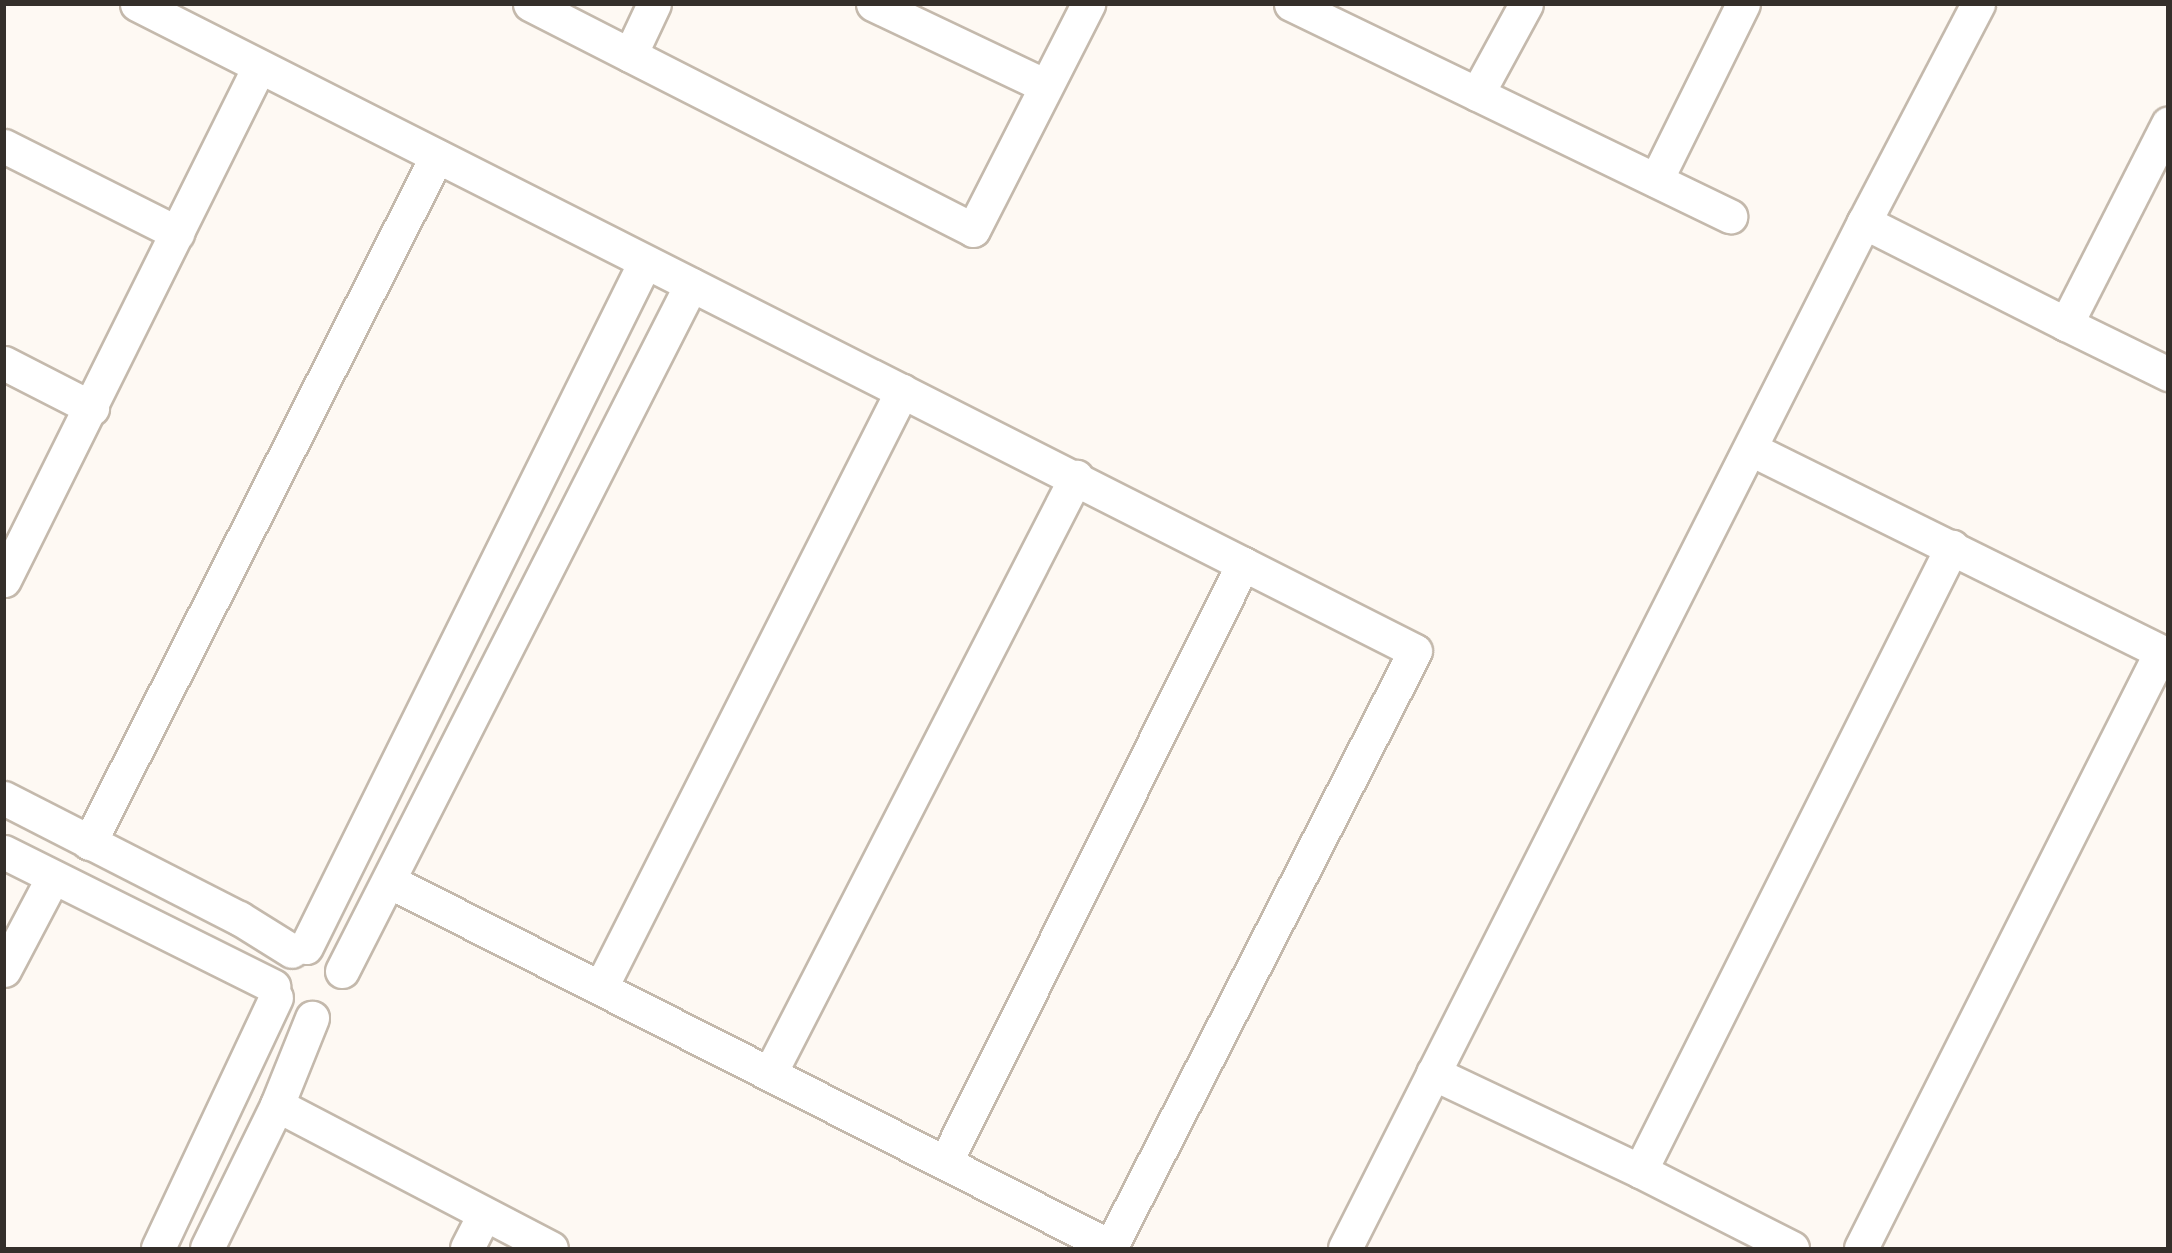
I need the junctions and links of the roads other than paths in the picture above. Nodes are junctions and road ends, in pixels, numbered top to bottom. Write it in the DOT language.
graph roads {
  1 [pos="137,4"];
  2 [pos="530,4"];
  3 [pos="654,4"];
  4 [pos="873,4"];
  5 [pos="1088,4"];
  6 [pos="1526,4"];
  7 [pos="1743,4"];
  8 [pos="1978,4"];
  9 [pos="1306,8"];
  10 [pos="630,55"];
  11 [pos="259,67"];
  12 [pos="1046,86"];
  13 [pos="1477,94"];
  14 [pos="2168,124"];
  15 [pos="4,146"];
  16 [pos="437,156"];
  17 [pos="1656,180"];
  18 [pos="1730,216"];
  19 [pos="1864,222"];
  20 [pos="177,233"];
  21 [pos="645,262"];
  22 [pos="692,285"];
  23 [pos="2066,324"];
  24 [pos="4,363"];
  25 [pos="2168,374"];
  26 [pos="902,391"];
  27 [pos="92,408"];
  28 [pos="1753,450"];
  29 [pos="1076,477"];
  30 [pos="1952,547"];
  31 [pos="1243,564"];
  32 [pos="5,578"];
  33 [pos="2164,653"];
  34 [pos="4,798"];
  35 [pos="89,843"];
  36 [pos="4,852"];
  37 [pos="53,876"];
  38 [pos="391,882"];
  39 [pos="299,949"];
  40 [pos="4,970"];
  41 [pos="342,971"];
  42 [pos="602,987"];
  43 [pos="275,992"];
  44 [pos="312,1018"];
  45 [pos="771,1071"];
  46 [pos="1433,1073"];
  47 [pos="277,1106"];
  48 [pos="946,1161"];
  49 [pos="1640,1171"];
  50 [pos="483,1216"];
  51 [pos="158,1248"];
  52 [pos="207,1248"];
  53 [pos="467,1248"];
  54 [pos="551,1248"];
  55 [pos="1111,1248"];
  56 [pos="1345,1248"];
  57 [pos="1792,1248"];
  58 [pos="1861,1248"];
  1 -- 11 [label="street"];
  2 -- 10 [label="street"];
  3 -- 10 [label="street"];
  4 -- 12 [label="street"];
  5 -- 12 [label="street"];
  6 -- 13 [label="street"];
  7 -- 17 [label="street"];
  8 -- 19 [label="street"];
  9 -- 13 [label="street"];
  10 -- 12 [label="street"];
  11 -- 16 [label="street"];
  11 -- 20 [label="street"];
  13 -- 17 [label="street"];
  14 -- 23 [label="street"];
  15 -- 20 [label="street"];
  16 -- 21 [label="street"];
  16 -- 35 [label="street"];
  17 -- 18 [label="street"];
  19 -- 23 [label="street"];
  19 -- 28 [label="street"];
  20 -- 27 [label="street"];
  21 -- 22 [label="street"];
  21 -- 39 [label="street"];
  22 -- 26 [label="street"];
  22 -- 38 [label="street"];
  23 -- 25 [label="street"];
  24 -- 27 [label="street"];
  26 -- 29 [label="street"];
  26 -- 42 [label="street"];
  27 -- 32 [label="street"];
  28 -- 30 [label="street"];
  28 -- 46 [label="street"];
  29 -- 31 [label="street"];
  29 -- 45 [label="street"];
  30 -- 33 [label="street"];
  30 -- 49 [label="street"];
  31 -- 48 [label="street"];
  31 -- 55 [label="street"];
  33 -- 58 [label="street"];
  34 -- 35 [label="street"];
  35 -- 39 [label="street"];
  36 -- 37 [label="street"];
  37 -- 40 [label="street"];
  37 -- 43 [label="street"];
  38 -- 41 [label="street"];
  38 -- 42 [label="street"];
  39 -- 41 [label="street"];
  39 -- 43 [label="street"];
  41 -- 44 [label="street"];
  42 -- 45 [label="street"];
  43 -- 44 [label="street"];
  43 -- 51 [label="street"];
  44 -- 47 [label="street"];
  45 -- 48 [label="street"];
  46 -- 49 [label="street"];
  46 -- 56 [label="street"];
  47 -- 50 [label="street"];
  47 -- 52 [label="street"];
  48 -- 55 [label="street"];
  49 -- 57 [label="street"];
  50 -- 53 [label="street"];
  50 -- 54 [label="street"];
}
